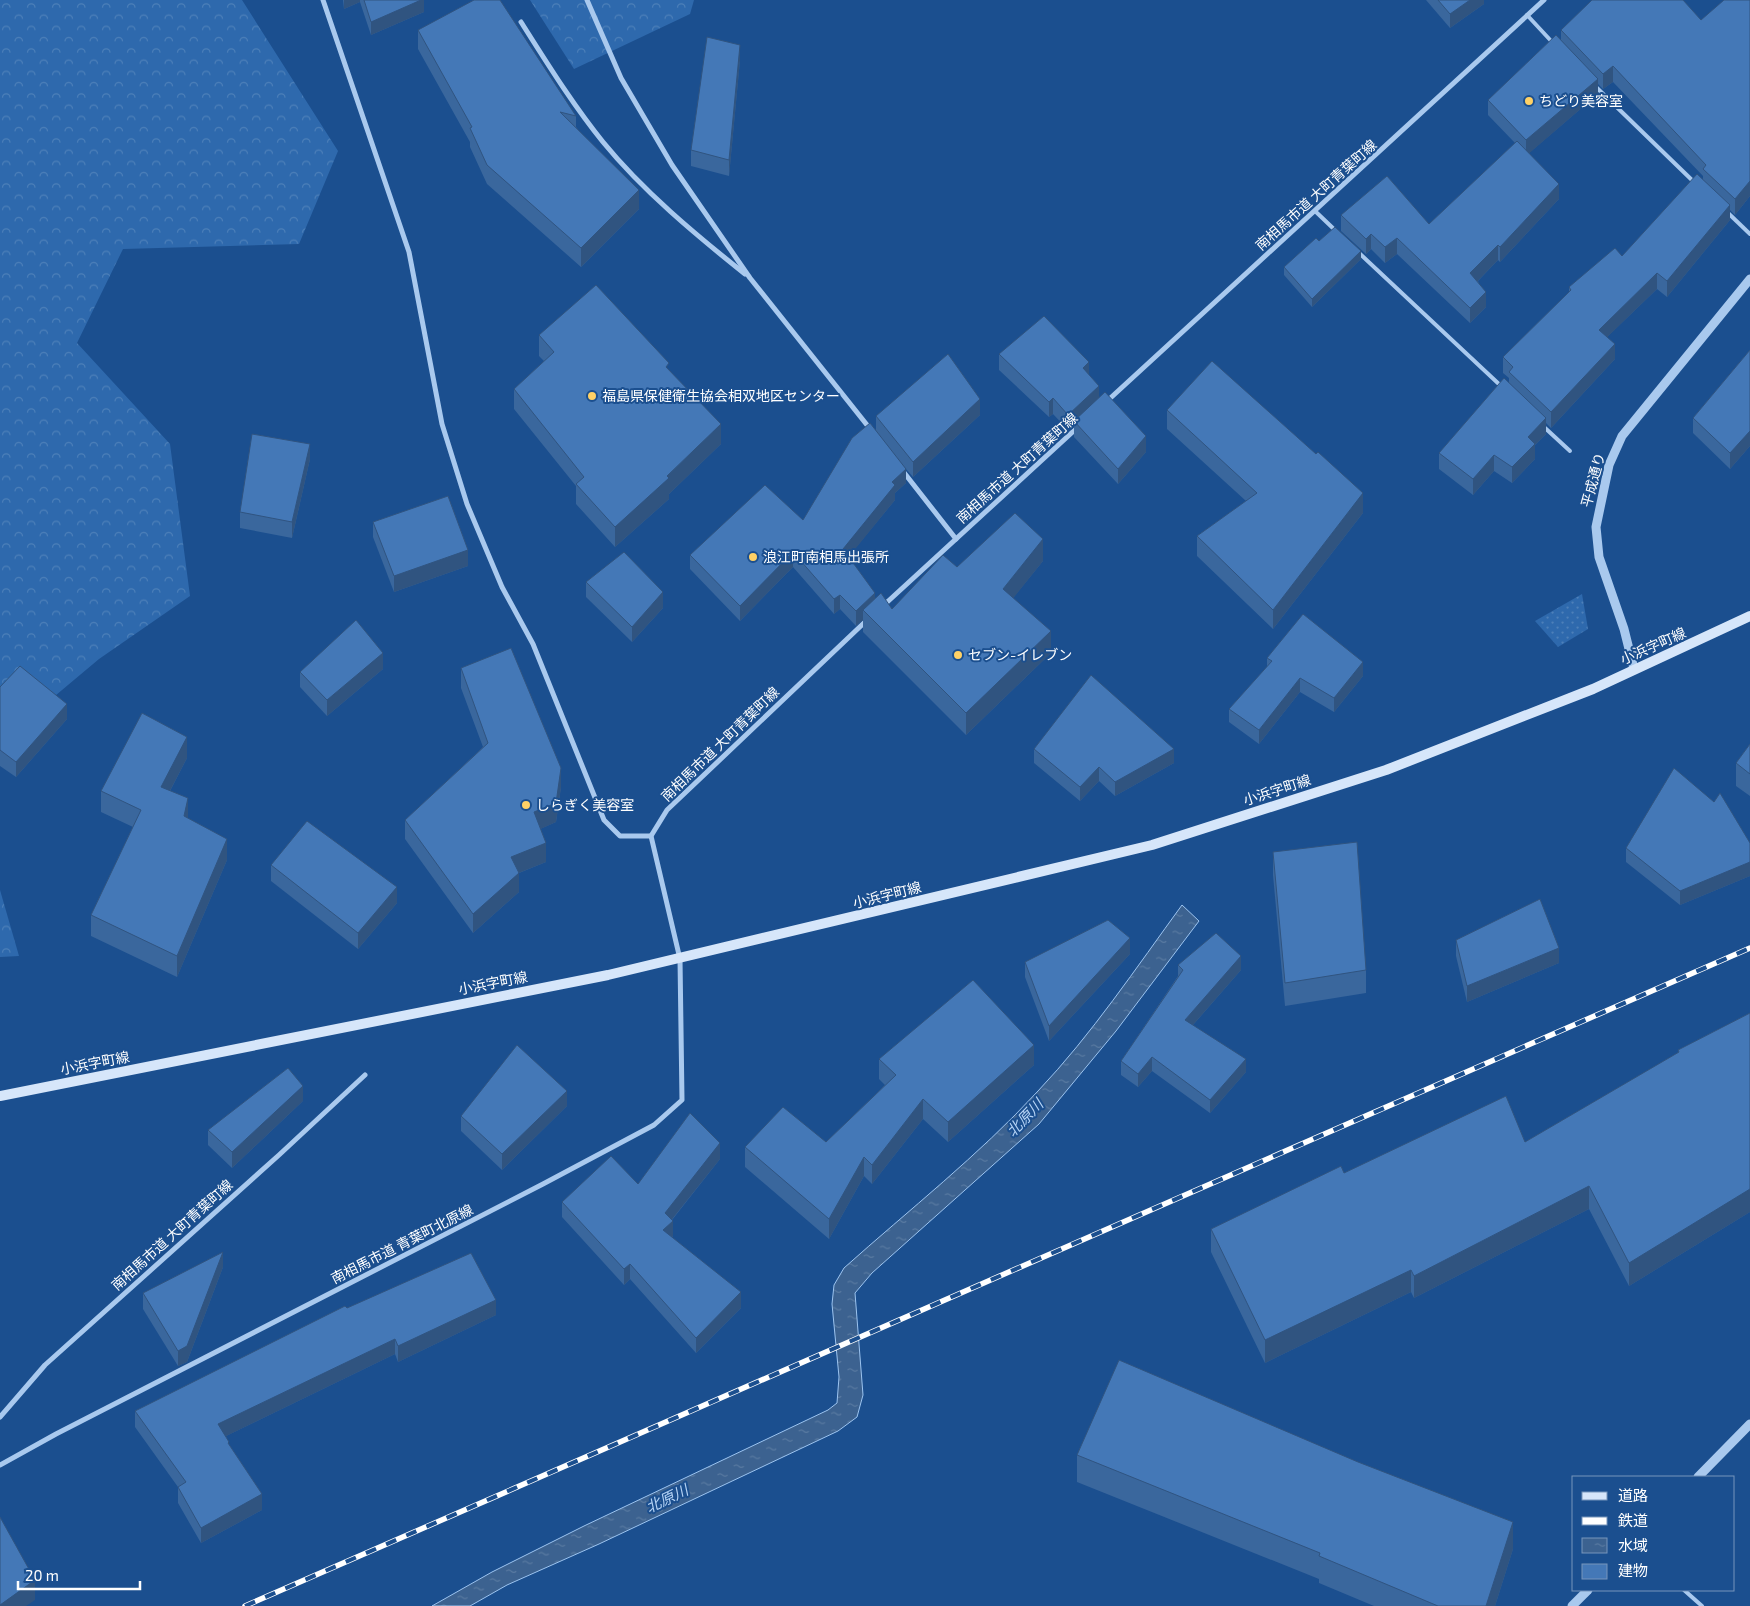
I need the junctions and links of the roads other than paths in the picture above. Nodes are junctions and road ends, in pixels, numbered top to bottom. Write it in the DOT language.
graph roads {
  1 [pos="323,0"];
  2 [pos="587,0"];
  3 [pos="1533,0"];
  4 [pos="1544,0"];
  5 [pos="1538,5"];
  6 [pos="1527,15"];
  7 [pos="521,22"];
  8 [pos="1558,48"];
  9 [pos="1591,82"];
  10 [pos="1701,188"];
  11 [pos="1721,206"];
  12 [pos="1315,211"];
  13 [pos="1750,234"];
  14 [pos="1344,239"];
  15 [pos="1352,246"];
  16 [pos="750,278"];
  17 [pos="1750,279"];
  18 [pos="1504,390"];
  19 [pos="1102,405"];
  20 [pos="1540,424"];
  21 [pos="1080,425"];
  22 [pos="874,434"];
  23 [pos="1570,451"];
  24 [pos="897,464"];
  25 [pos="956,539"];
  26 [pos="880,608"];
  27 [pos="873,615"];
  28 [pos="1750,616"];
  29 [pos="1634,670"];
  30 [pos="651,836"];
  31 [pos="680,958"];
  32 [pos="365,1074"];
  33 [pos="0,1096"];
  34 [pos="0,1417"];
  35 [pos="1750,1424"];
  36 [pos="0,1465"];
  37 [pos="1699,1476"];
  38 [pos="1587,1591"];
  39 [pos="1685,1591"];
  40 [pos="1572,1606"];
  41 [pos="1702,1606"];
  1 -- 30 [label="street"];
  2 -- 16 [label="street"];
  3 -- 5 [label="street"];
  4 -- 5 [label="street, 南相馬市道 大町青葉町線"];
  5 -- 6 [label="street, 南相馬市道 大町青葉町線"];
  6 -- 8 [label="lane"];
  6 -- 12 [label="street, 南相馬市道 大町青葉町線"];
  7 -- 16 [label="street"];
  9 -- 10 [label="lane"];
  11 -- 13 [label="lane"];
  12 -- 14 [label="lane"];
  12 -- 19 [label="street, 南相馬市道 大町青葉町線"];
  15 -- 18 [label="lane"];
  16 -- 22 [label="street"];
  17 -- 29 [label="street, 平成通り"];
  20 -- 23 [label="lane"];
  21 -- 25 [label="street, 南相馬市道 大町青葉町線"];
  24 -- 25 [label="street"];
  25 -- 26 [label="street, 南相馬市道 大町青葉町線"];
  27 -- 30 [label="street, 南相馬市道 大町青葉町線"];
  28 -- 29 [label="main road, 小浜字町線"];
  29 -- 31 [label="main road, 小浜字町線"];
  30 -- 31 [label="street"];
  31 -- 33 [label="main road, 小浜字町線"];
  31 -- 36 [label="street, 南相馬市道 青葉町北原線"];
  32 -- 34 [label="street, 南相馬市道 大町青葉町線"];
  35 -- 37 [label="street"];
  38 -- 40 [label="street"];
  39 -- 41 [label="lane"];
}
